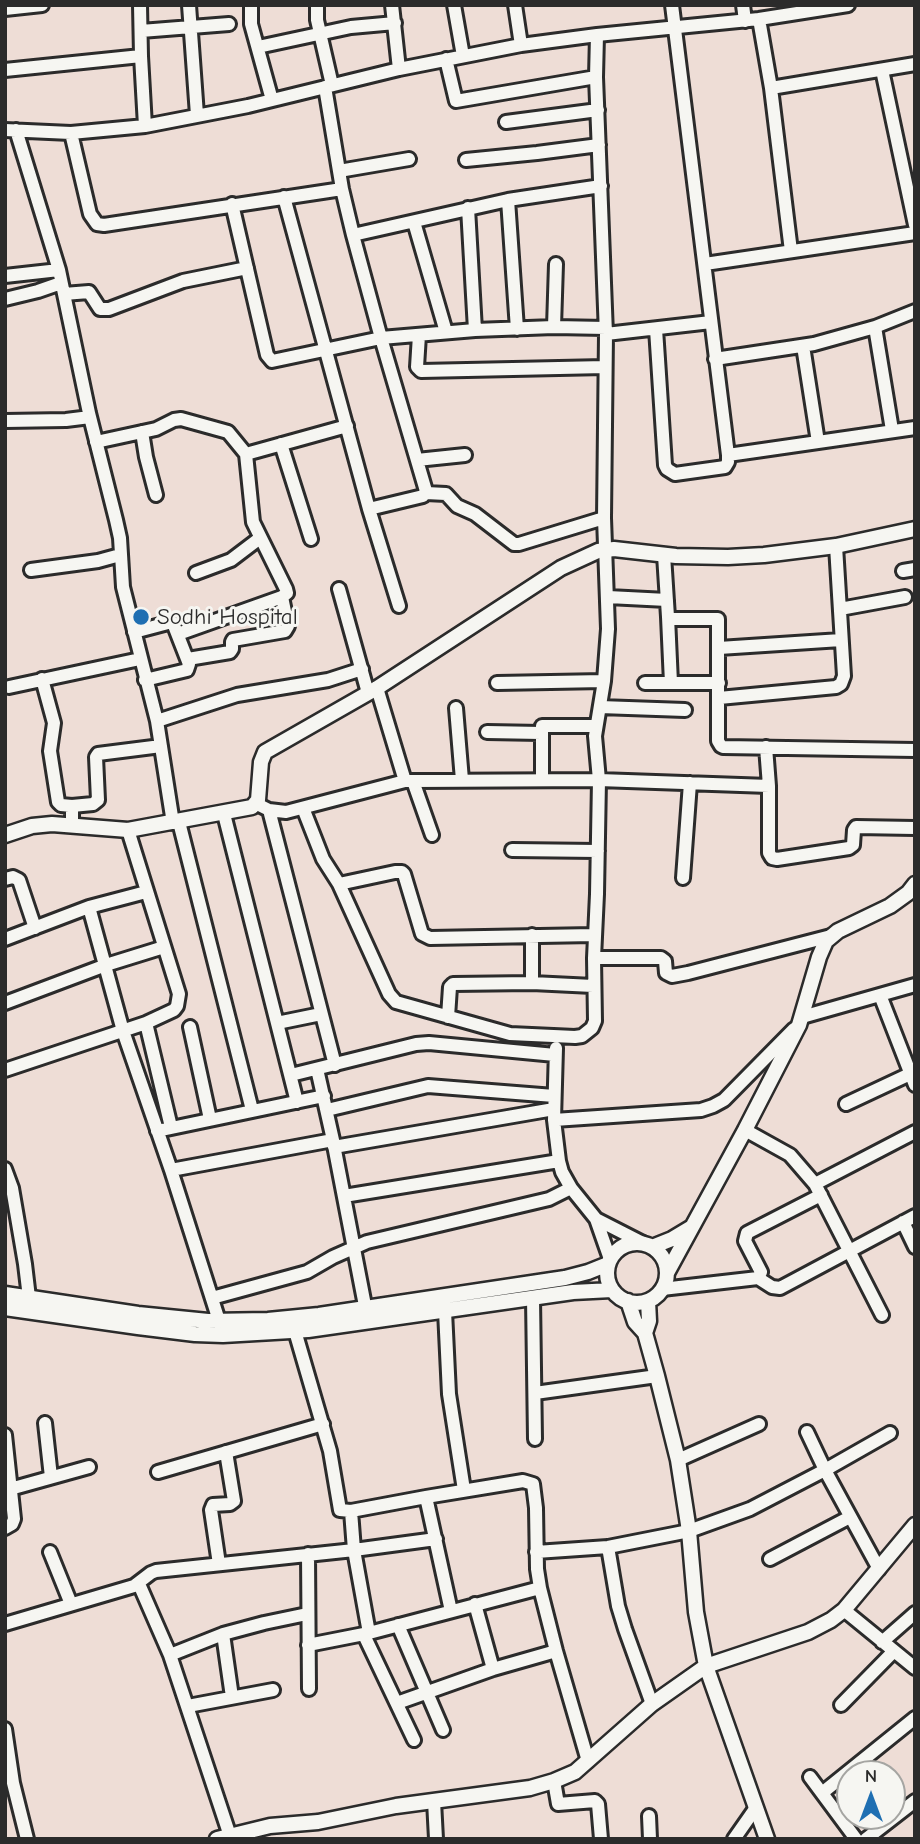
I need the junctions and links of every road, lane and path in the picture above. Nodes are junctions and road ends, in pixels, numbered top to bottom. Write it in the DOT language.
graph roads {
  1 [pos="42,5"];
  2 [pos="140,5"];
  3 [pos="189,5"];
  4 [pos="251,5"];
  5 [pos="317,5"];
  6 [pos="391,5"];
  7 [pos="454,5"];
  8 [pos="515,5"];
  9 [pos="672,5"];
  10 [pos="743,5"];
  11 [pos="848,5"];
  12 [pos="5,9"];
  13 [pos="759,19"];
  14 [pos="745,21"];
  15 [pos="395,23"];
  16 [pos="229,24"];
  17 [pos="191,26"];
  18 [pos="674,28"];
  19 [pos="141,32"];
  20 [pos="321,34"];
  21 [pos="597,35"];
  22 [pos="521,45"];
  23 [pos="258,47"];
  24 [pos="141,56"];
  25 [pos="463,56"];
  26 [pos="446,60"];
  27 [pos="915,64"];
  28 [pos="5,69"];
  29 [pos="400,69"];
  30 [pos="882,70"];
  31 [pos="596,77"];
  32 [pos="329,86"];
  33 [pos="771,88"];
  34 [pos="272,100"];
  35 [pos="598,110"];
  36 [pos="197,115"];
  37 [pos="506,122"];
  38 [pos="145,126"];
  39 [pos="10,130"];
  40 [pos="71,133"];
  41 [pos="599,145"];
  42 [pos="409,159"];
  43 [pos="466,160"];
  44 [pos="339,171"];
  45 [pos="601,186"];
  46 [pos="342,189"];
  47 [pos="284,197"];
  48 [pos="508,200"];
  49 [pos="232,205"];
  50 [pos="468,208"];
  51 [pos="414,222"];
  52 [pos="915,225"];
  53 [pos="915,233"];
  54 [pos="353,235"];
  55 [pos="791,251"];
  56 [pos="556,264"];
  57 [pos="705,264"];
  58 [pos="247,268"];
  59 [pos="5,276"];
  60 [pos="61,282"];
  61 [pos="5,299"];
  62 [pos="915,311"];
  63 [pos="711,322"];
  64 [pos="554,327"];
  65 [pos="875,327"];
  66 [pos="517,329"];
  67 [pos="656,329"];
  68 [pos="475,330"];
  69 [pos="606,331"];
  70 [pos="446,332"];
  71 [pos="419,335"];
  72 [pos="381,338"];
  73 [pos="803,346"];
  74 [pos="326,349"];
  75 [pos="715,359"];
  76 [pos="605,367"];
  77 [pos="90,417"];
  78 [pos="5,421"];
  79 [pos="347,426"];
  80 [pos="915,428"];
  81 [pos="892,430"];
  82 [pos="142,432"];
  83 [pos="96,442"];
  84 [pos="818,442"];
  85 [pos="281,444"];
  86 [pos="246,454"];
  87 [pos="465,455"];
  88 [pos="728,455"];
  89 [pos="417,460"];
  90 [pos="426,493"];
  91 [pos="156,495"];
  92 [pos="369,509"];
  93 [pos="604,518"];
  94 [pos="915,529"];
  95 [pos="260,538"];
  96 [pos="311,539"];
  97 [pos="836,547"];
  98 [pos="605,550"];
  99 [pos="120,555"];
  100 [pos="664,555"];
  101 [pos="31,570"];
  102 [pos="196,573"];
  103 [pos="339,589"];
  104 [pos="282,597"];
  105 [pos="608,597"];
  106 [pos="905,597"];
  107 [pos="667,600"];
  108 [pos="399,606"];
  109 [pos="840,609"];
  110 [pos="668,617"];
  111 [pos="134,632"];
  112 [pos="178,634"];
  113 [pos="841,640"];
  114 [pos="719,648"];
  115 [pos="140,659"];
  116 [pos="188,659"];
  117 [pos="362,669"];
  118 [pos="41,679"];
  119 [pos="145,680"];
  120 [pos="604,681"];
  121 [pos="498,682"];
  122 [pos="645,682"];
  123 [pos="671,683"];
  124 [pos="719,683"];
  125 [pos="9,687"];
  126 [pos="373,691"];
  127 [pos="719,698"];
  128 [pos="600,707"];
  129 [pos="456,708"];
  130 [pos="685,710"];
  131 [pos="157,721"];
  132 [pos="596,726"];
  133 [pos="487,732"];
  134 [pos="541,733"];
  135 [pos="161,746"];
  136 [pos="766,747"];
  137 [pos="915,750"];
  138 [pos="462,780"];
  139 [pos="542,780"];
  140 [pos="599,780"];
  141 [pos="409,781"];
  142 [pos="690,783"];
  143 [pos="769,786"];
  144 [pos="72,806"];
  145 [pos="263,807"];
  146 [pos="303,808"];
  147 [pos="224,814"];
  148 [pos="176,822"];
  149 [pos="72,825"];
  150 [pos="915,828"];
  151 [pos="128,830"];
  152 [pos="6,831"];
  153 [pos="432,835"];
  154 [pos="512,850"];
  155 [pos="598,851"];
  156 [pos="683,878"];
  157 [pos="5,879"];
  158 [pos="339,884"];
  159 [pos="915,884"];
  160 [pos="146,892"];
  161 [pos="89,907"];
  162 [pos="35,928"];
  163 [pos="532,935"];
  164 [pos="594,935"];
  165 [pos="831,936"];
  166 [pos="5,939"];
  167 [pos="164,947"];
  168 [pos="594,958"];
  169 [pos="106,965"];
  170 [pos="533,983"];
  171 [pos="915,985"];
  172 [pos="593,986"];
  173 [pos="880,996"];
  174 [pos="5,1003"];
  175 [pos="321,1014"];
  176 [pos="448,1017"];
  177 [pos="800,1021"];
  178 [pos="146,1023"];
  179 [pos="277,1023"];
  180 [pos="190,1027"];
  181 [pos="123,1031"];
  182 [pos="556,1037"];
  183 [pos="555,1055"];
  184 [pos="335,1065"];
  185 [pos="317,1069"];
  186 [pos="5,1070"];
  187 [pos="291,1075"];
  188 [pos="913,1080"];
  189 [pos="324,1096"];
  190 [pos="297,1102"];
  191 [pos="846,1104"];
  192 [pos="554,1108"];
  193 [pos="252,1110"];
  194 [pos="327,1110"];
  195 [pos="210,1118"];
  196 [pos="171,1127"];
  197 [pos="745,1130"];
  198 [pos="157,1131"];
  199 [pos="915,1132"];
  200 [pos="334,1143"];
  201 [pos="559,1161"];
  202 [pos="5,1169"];
  203 [pos="171,1170"];
  204 [pos="571,1188"];
  205 [pos="9,1189"];
  206 [pos="818,1189"];
  207 [pos="344,1196"];
  208 [pos="596,1219"];
  209 [pos="909,1219"];
  210 [pos="693,1227"];
  211 [pos="647,1245"];
  212 [pos="915,1247"];
  213 [pos="353,1248"];
  214 [pos="849,1251"];
  215 [pos="609,1261"];
  216 [pos="667,1273"];
  217 [pos="758,1278"];
  218 [pos="662,1289"];
  219 [pos="612,1290"];
  220 [pos="5,1294"];
  221 [pos="212,1298"];
  222 [pos="533,1298"];
  223 [pos="628,1301"];
  224 [pos="648,1301"];
  225 [pos="30,1304"];
  226 [pos="5,1308"];
  227 [pos="445,1311"];
  228 [pos="882,1315"];
  229 [pos="367,1316"];
  230 [pos="219,1320"];
  231 [pos="295,1331"];
  232 [pos="645,1334"];
  233 [pos="223,1335"];
  234 [pos="657,1376"];
  235 [pos="535,1393"];
  236 [pos="45,1423"];
  237 [pos="323,1424"];
  238 [pos="759,1424"];
  239 [pos="807,1432"];
  240 [pos="890,1433"];
  241 [pos="5,1435"];
  242 [pos="536,1439"];
  243 [pos="226,1452"];
  244 [pos="678,1460"];
  245 [pos="89,1467"];
  246 [pos="825,1470"];
  247 [pos="158,1472"];
  248 [pos="51,1477"];
  249 [pos="10,1489"];
  250 [pos="464,1490"];
  251 [pos="426,1497"];
  252 [pos="351,1511"];
  253 [pos="850,1517"];
  254 [pos="915,1525"];
  255 [pos="5,1528"];
  256 [pos="689,1531"];
  257 [pos="436,1539"];
  258 [pos="608,1547"];
  259 [pos="354,1550"];
  260 [pos="50,1552"];
  261 [pos="536,1552"];
  262 [pos="308,1555"];
  263 [pos="770,1559"];
  264 [pos="219,1564"];
  265 [pos="879,1569"];
  266 [pos="139,1584"];
  267 [pos="540,1588"];
  268 [pos="71,1604"];
  269 [pos="475,1604"];
  270 [pos="844,1610"];
  271 [pos="451,1611"];
  272 [pos="915,1613"];
  273 [pos="307,1614"];
  274 [pos="5,1624"];
  275 [pos="398,1625"];
  276 [pos="223,1633"];
  277 [pos="366,1634"];
  278 [pos="882,1642"];
  279 [pos="308,1645"];
  280 [pos="556,1651"];
  281 [pos="893,1652"];
  282 [pos="170,1655"];
  283 [pos="706,1665"];
  284 [pos="915,1668"];
  285 [pos="494,1669"];
  286 [pos="309,1689"];
  287 [pos="272,1690"];
  288 [pos="426,1692"];
  289 [pos="232,1697"];
  290 [pos="397,1703"];
  291 [pos="652,1704"];
  292 [pos="841,1704"];
  293 [pos="188,1706"];
  294 [pos="915,1718"];
  295 [pos="5,1729"];
  296 [pos="443,1730"];
  297 [pos="414,1740"];
  298 [pos="588,1761"];
  299 [pos="810,1777"];
  300 [pos="554,1781"];
  301 [pos="822,1793"];
  302 [pos="434,1801"];
  303 [pos="914,1802"];
  304 [pos="755,1809"];
  305 [pos="649,1816"];
  306 [pos="226,1838"];
  307 [pos="27,1839"];
  308 [pos="436,1839"];
  309 [pos="601,1839"];
  310 [pos="650,1839"];
  311 [pos="734,1839"];
  312 [pos="767,1839"];
  313 [pos="856,1839"];
  314 [pos="866,1839"];
  1 -- 12 [label="street"];
  2 -- 19 [label="street"];
  3 -- 17 [label="street"];
  4 -- 23 [label="street"];
  5 -- 20 [label="street"];
  6 -- 15 [label="street"];
  7 -- 25 [label="street"];
  8 -- 22 [label="street"];
  9 -- 18 [label="street"];
  10 -- 14 [label="street"];
  11 -- 13 [label="street"];
  13 -- 14 [label="street"];
  13 -- 33 [label="street"];
  14 -- 18 [label="street"];
  15 -- 20 [label="street"];
  15 -- 29 [label="street"];
  16 -- 17 [label="street"];
  17 -- 19 [label="street"];
  17 -- 36 [label="street"];
  18 -- 21 [label="street"];
  18 -- 57 [label="street"];
  19 -- 24 [label="street"];
  20 -- 23 [label="street"];
  20 -- 32 [label="street"];
  21 -- 22 [label="street"];
  21 -- 31 [label="street"];
  22 -- 25 [label="street"];
  23 -- 34 [label="street"];
  24 -- 28 [label="street"];
  24 -- 38 [label="street"];
  25 -- 26 [label="street"];
  26 -- 29 [label="street"];
  26 -- 31 [label="street"];
  27 -- 30 [label="street"];
  29 -- 32 [label="street"];
  30 -- 33 [label="street"];
  30 -- 52 [label="street"];
  31 -- 35 [label="street"];
  32 -- 34 [label="street"];
  32 -- 44 [label="street"];
  33 -- 55 [label="street"];
  34 -- 36 [label="street"];
  35 -- 37 [label="street"];
  35 -- 41 [label="street"];
  36 -- 38 [label="street"];
  38 -- 40 [label="street"];
  39 -- 40 [label="street"];
  39 -- 60 [label="street"];
  40 -- 49 [label="street"];
  41 -- 43 [label="street"];
  41 -- 45 [label="street"];
  42 -- 44 [label="street"];
  44 -- 46 [label="street"];
  45 -- 48 [label="street"];
  45 -- 69 [label="street"];
  46 -- 47 [label="street"];
  46 -- 54 [label="street"];
  47 -- 49 [label="street"];
  47 -- 74 [label="street"];
  48 -- 50 [label="street"];
  48 -- 66 [label="street"];
  49 -- 58 [label="street"];
  50 -- 51 [label="street"];
  50 -- 68 [label="street"];
  51 -- 54 [label="street"];
  51 -- 70 [label="street"];
  53 -- 55 [label="street"];
  54 -- 72 [label="street"];
  55 -- 57 [label="street"];
  56 -- 64 [label="street"];
  57 -- 63 [label="street"];
  58 -- 60 [label="street"];
  58 -- 74 [label="street"];
  59 -- 60 [label="street"];
  60 -- 61 [label="street"];
  60 -- 77 [label="street"];
  62 -- 65 [label="street"];
  63 -- 67 [label="street"];
  63 -- 75 [label="street"];
  64 -- 66 [label="street"];
  64 -- 69 [label="street"];
  65 -- 73 [label="street"];
  65 -- 81 [label="street"];
  66 -- 68 [label="street"];
  67 -- 69 [label="street"];
  67 -- 88 [label="street"];
  68 -- 70 [label="street"];
  69 -- 76 [label="street"];
  70 -- 71 [label="street"];
  71 -- 72 [label="street"];
  71 -- 76 [label="street"];
  72 -- 74 [label="street"];
  72 -- 89 [label="street"];
  73 -- 75 [label="street"];
  73 -- 84 [label="street"];
  74 -- 79 [label="street"];
  75 -- 88 [label="street"];
  76 -- 93 [label="street"];
  77 -- 78 [label="street"];
  77 -- 83 [label="street"];
  79 -- 85 [label="street"];
  79 -- 92 [label="street"];
  80 -- 81 [label="street"];
  81 -- 84 [label="street"];
  82 -- 83 [label="street"];
  82 -- 86 [label="street"];
  82 -- 91 [label="street"];
  83 -- 99 [label="street"];
  84 -- 88 [label="street"];
  85 -- 86 [label="street"];
  85 -- 96 [label="street"];
  86 -- 95 [label="street"];
  87 -- 89 [label="street"];
  89 -- 90 [label="street"];
  90 -- 92 [label="street"];
  90 -- 93 [label="street"];
  92 -- 108 [label="street"];
  93 -- 98 [label="street"];
  94 -- 97 [label="street"];
  95 -- 102 [label="street"];
  95 -- 104 [label="street"];
  97 -- 100 [label="street"];
  97 -- 109 [label="street"];
  98 -- 100 [label="street"];
  98 -- 105 [label="street"];
  98 -- 126 [label="street"];
  99 -- 101 [label="street"];
  99 -- 111 [label="street"];
  100 -- 107 [label="street"];
  103 -- 117 [label="street"];
  104 -- 112 [label="street"];
  104 -- 116 [label="street"];
  105 -- 107 [label="street"];
  105 -- 120 [label="street"];
  106 -- 109 [label="street"];
  107 -- 110 [label="street"];
  109 -- 113 [label="street"];
  110 -- 114 [label="street"];
  110 -- 123 [label="street"];
  111 -- 112 [label="street"];
  111 -- 115 [label="street"];
  112 -- 116 [label="street"];
  113 -- 114 [label="street"];
  113 -- 127 [label="street"];
  114 -- 124 [label="street"];
  115 -- 118 [label="street"];
  115 -- 119 [label="street"];
  116 -- 119 [label="street"];
  117 -- 126 [label="street"];
  117 -- 131 [label="street"];
  118 -- 125 [label="street"];
  118 -- 144 [label="street"];
  119 -- 131 [label="street"];
  120 -- 121 [label="street"];
  120 -- 128 [label="street"];
  122 -- 123 [label="street"];
  123 -- 124 [label="street"];
  124 -- 127 [label="street"];
  126 -- 141 [label="street"];
  126 -- 145 [label="street"];
  127 -- 136 [label="street"];
  128 -- 130 [label="street"];
  128 -- 132 [label="street"];
  129 -- 138 [label="street"];
  131 -- 135 [label="street"];
  132 -- 134 [label="street"];
  132 -- 140 [label="street"];
  133 -- 134 [label="street"];
  134 -- 139 [label="street"];
  135 -- 144 [label="street"];
  135 -- 148 [label="street"];
  136 -- 137 [label="street"];
  136 -- 143 [label="street"];
  138 -- 139 [label="street"];
  138 -- 141 [label="street"];
  139 -- 140 [label="street"];
  140 -- 142 [label="street"];
  140 -- 155 [label="street"];
  141 -- 146 [label="street"];
  141 -- 153 [label="street"];
  142 -- 143 [label="street"];
  142 -- 156 [label="street"];
  143 -- 150 [label="street"];
  144 -- 149 [label="street"];
  145 -- 146 [label="street"];
  145 -- 147 [label="street"];
  145 -- 175 [label="street"];
  146 -- 158 [label="street"];
  147 -- 148 [label="street"];
  147 -- 179 [label="street"];
  148 -- 151 [label="street"];
  148 -- 193 [label="street"];
  149 -- 151 [label="street"];
  149 -- 152 [label="street"];
  151 -- 160 [label="street"];
  154 -- 155 [label="street"];
  155 -- 164 [label="street"];
  157 -- 162 [label="street"];
  158 -- 163 [label="street"];
  158 -- 176 [label="street"];
  159 -- 165 [label="street"];
  160 -- 161 [label="street"];
  160 -- 167 [label="street"];
  161 -- 162 [label="street"];
  161 -- 169 [label="street"];
  162 -- 166 [label="street"];
  163 -- 164 [label="street"];
  163 -- 170 [label="street"];
  164 -- 168 [label="street"];
  165 -- 168 [label="street"];
  165 -- 177 [label="street"];
  167 -- 169 [label="street"];
  167 -- 178 [label="street"];
  168 -- 172 [label="street"];
  169 -- 174 [label="street"];
  169 -- 181 [label="street"];
  170 -- 172 [label="street"];
  170 -- 176 [label="street"];
  171 -- 173 [label="street"];
  172 -- 182 [label="street"];
  173 -- 177 [label="street"];
  173 -- 188 [label="street"];
  175 -- 179 [label="street"];
  175 -- 184 [label="street"];
  176 -- 182 [label="street"];
  177 -- 192 [label="street"];
  177 -- 197 [label="street"];
  178 -- 181 [label="street"];
  178 -- 196 [label="street"];
  179 -- 187 [label="street"];
  180 -- 195 [label="street"];
  181 -- 186 [label="street"];
  181 -- 198 [label="street"];
  182 -- 183 [label="street"];
  183 -- 184 [label="street"];
  183 -- 192 [label="street"];
  184 -- 185 [label="street"];
  185 -- 187 [label="street"];
  185 -- 189 [label="street"];
  187 -- 190 [label="street"];
  188 -- 191 [label="street"];
  189 -- 190 [label="street"];
  189 -- 194 [label="street"];
  190 -- 193 [label="street"];
  192 -- 194 [label="street"];
  192 -- 200 [label="street"];
  192 -- 201 [label="street"];
  193 -- 195 [label="street"];
  194 -- 200 [label="street"];
  195 -- 196 [label="street"];
  196 -- 198 [label="street"];
  197 -- 206 [label="street"];
  197 -- 210 [label="street"];
  198 -- 203 [label="street"];
  199 -- 206 [label="street"];
  200 -- 203 [label="street"];
  200 -- 207 [label="street"];
  201 -- 204 [label="street"];
  201 -- 207 [label="street"];
  202 -- 205 [label="street"];
  203 -- 221 [label="street"];
  204 -- 208 [label="street"];
  204 -- 213 [label="street"];
  205 -- 225 [label="street"];
  206 -- 214 [label="street"];
  206 -- 217 [label="street"];
  207 -- 213 [label="street"];
  208 -- 211 [label="street"];
  208 -- 215 [label="street"];
  209 -- 212 [label="street"];
  209 -- 214 [label="street"];
  210 -- 211 [label="street"];
  210 -- 216 [label="street"];
  211 -- 215 [label="street"];
  211 -- 216 [label="street"];
  213 -- 221 [label="street"];
  213 -- 229 [label="street"];
  214 -- 217 [label="street"];
  214 -- 228 [label="street"];
  215 -- 219 [label="street"];
  215 -- 229 [label="street"];
  216 -- 218 [label="street"];
  217 -- 218 [label="street"];
  218 -- 224 [label="street"];
  219 -- 222 [label="street"];
  219 -- 223 [label="street"];
  220 -- 225 [label="street"];
  221 -- 230 [label="street"];
  222 -- 227 [label="street"];
  222 -- 235 [label="street"];
  223 -- 224 [label="street"];
  223 -- 232 [label="street"];
  224 -- 232 [label="street"];
  225 -- 226 [label="street"];
  225 -- 230 [label="street"];
  225 -- 233 [label="street"];
  227 -- 229 [label="street"];
  227 -- 250 [label="street"];
  229 -- 230 [label="street"];
  229 -- 231 [label="street"];
  230 -- 233 [label="street"];
  231 -- 233 [label="street"];
  231 -- 237 [label="street"];
  232 -- 234 [label="street"];
  234 -- 235 [label="street"];
  234 -- 244 [label="street"];
  235 -- 242 [label="street"];
  236 -- 248 [label="street"];
  237 -- 243 [label="street"];
  237 -- 252 [label="street"];
  238 -- 244 [label="street"];
  239 -- 246 [label="street"];
  240 -- 246 [label="street"];
  241 -- 249 [label="street"];
  243 -- 247 [label="street"];
  243 -- 264 [label="street"];
  244 -- 256 [label="street"];
  245 -- 248 [label="street"];
  246 -- 253 [label="street"];
  246 -- 256 [label="street"];
  248 -- 249 [label="street"];
  249 -- 255 [label="street"];
  250 -- 251 [label="street"];
  250 -- 261 [label="street"];
  251 -- 252 [label="street"];
  251 -- 257 [label="street"];
  252 -- 259 [label="street"];
  253 -- 263 [label="street"];
  253 -- 265 [label="street"];
  254 -- 265 [label="street"];
  256 -- 258 [label="street"];
  256 -- 283 [label="street"];
  257 -- 259 [label="street"];
  257 -- 271 [label="street"];
  258 -- 261 [label="street"];
  258 -- 291 [label="street"];
  259 -- 262 [label="street"];
  259 -- 277 [label="street"];
  260 -- 268 [label="street"];
  261 -- 267 [label="street"];
  262 -- 264 [label="street"];
  262 -- 273 [label="street"];
  264 -- 266 [label="street"];
  265 -- 270 [label="street"];
  266 -- 268 [label="street"];
  266 -- 282 [label="street"];
  267 -- 269 [label="street"];
  267 -- 280 [label="street"];
  268 -- 274 [label="street"];
  269 -- 271 [label="street"];
  269 -- 285 [label="street"];
  270 -- 278 [label="street"];
  270 -- 283 [label="street"];
  271 -- 275 [label="street"];
  272 -- 278 [label="street"];
  273 -- 276 [label="street"];
  273 -- 279 [label="street"];
  275 -- 277 [label="street"];
  275 -- 288 [label="street"];
  276 -- 282 [label="street"];
  276 -- 289 [label="street"];
  277 -- 279 [label="street"];
  277 -- 290 [label="street"];
  278 -- 281 [label="street"];
  279 -- 286 [label="street"];
  280 -- 285 [label="street"];
  280 -- 298 [label="street"];
  281 -- 284 [label="street"];
  281 -- 292 [label="street"];
  282 -- 293 [label="street"];
  283 -- 291 [label="street"];
  283 -- 304 [label="street"];
  285 -- 288 [label="street"];
  287 -- 289 [label="street"];
  288 -- 290 [label="street"];
  288 -- 296 [label="street"];
  289 -- 293 [label="street"];
  290 -- 297 [label="street"];
  291 -- 298 [label="street"];
  293 -- 306 [label="street"];
  294 -- 301 [label="street"];
  295 -- 307 [label="street"];
  298 -- 300 [label="street"];
  299 -- 301 [label="street"];
  300 -- 302 [label="street"];
  300 -- 309 [label="street"];
  301 -- 313 [label="street"];
  302 -- 306 [label="street"];
  302 -- 308 [label="street"];
  303 -- 314 [label="street"];
  304 -- 311 [label="street"];
  304 -- 312 [label="street"];
  305 -- 310 [label="street"];
}
